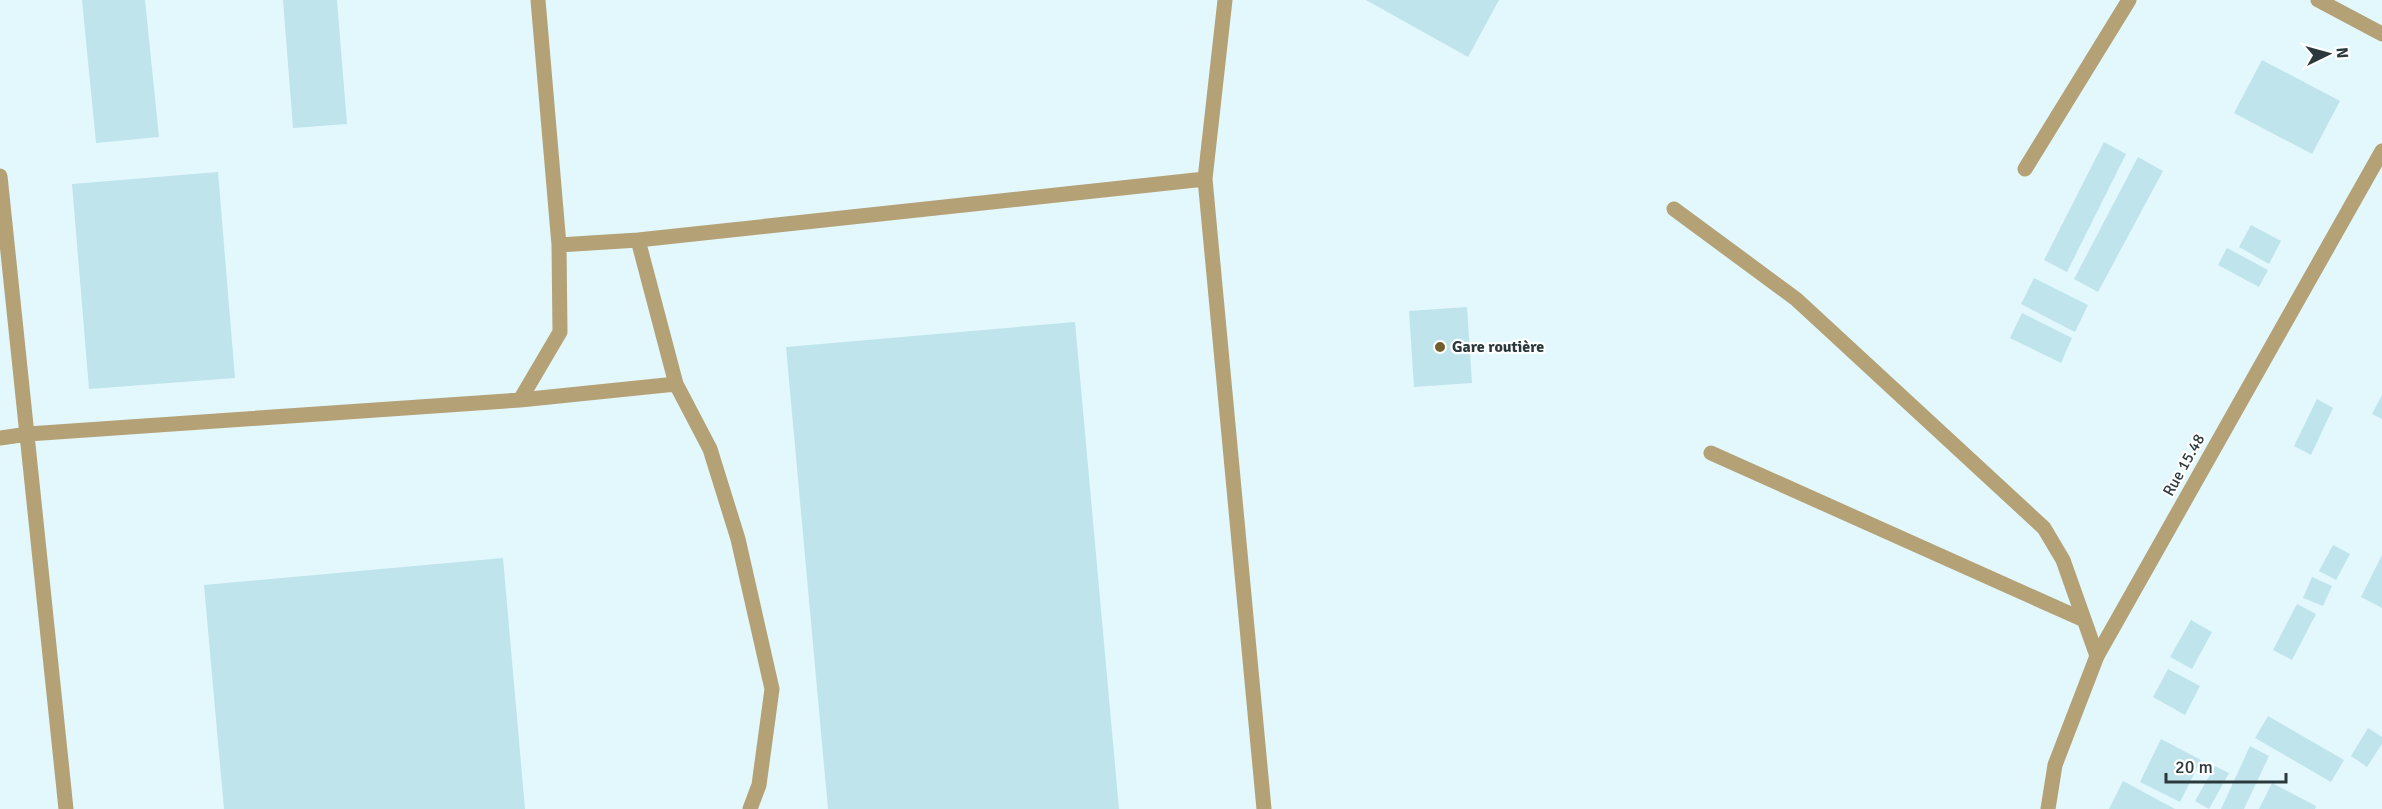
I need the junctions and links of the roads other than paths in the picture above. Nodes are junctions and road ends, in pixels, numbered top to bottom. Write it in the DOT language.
graph roads {
  1 [pos="538,0"];
  2 [pos="1225,0"];
  3 [pos="2129,0"];
  4 [pos="2318,0"];
  5 [pos="2382,34"];
  6 [pos="2382,151"];
  7 [pos="2025,169"];
  8 [pos="0,176"];
  9 [pos="1205,179"];
  10 [pos="1674,209"];
  11 [pos="638,240"];
  12 [pos="559,245"];
  13 [pos="676,384"];
  14 [pos="520,400"];
  15 [pos="28,434"];
  16 [pos="0,438"];
  17 [pos="1711,453"];
  18 [pos="2084,620"];
  19 [pos="2097,656"];
  20 [pos="66,809"];
  21 [pos="750,809"];
  22 [pos="1264,809"];
  23 [pos="2048,809"];
  1 -- 12 [label="street"];
  2 -- 9 [label="street"];
  3 -- 7 [label="street"];
  4 -- 5 [label="street"];
  6 -- 19 [label="street, Rue 15.48"];
  8 -- 15 [label="street"];
  9 -- 11 [label="street"];
  9 -- 22 [label="street"];
  10 -- 18 [label="street"];
  11 -- 12 [label="street"];
  11 -- 13 [label="street"];
  12 -- 14 [label="street"];
  13 -- 14 [label="street"];
  13 -- 21 [label="street"];
  14 -- 15 [label="street"];
  15 -- 16 [label="street"];
  15 -- 20 [label="street"];
  17 -- 18 [label="street"];
  18 -- 19 [label="street"];
  19 -- 23 [label="street, Rue 15.48"];
}
